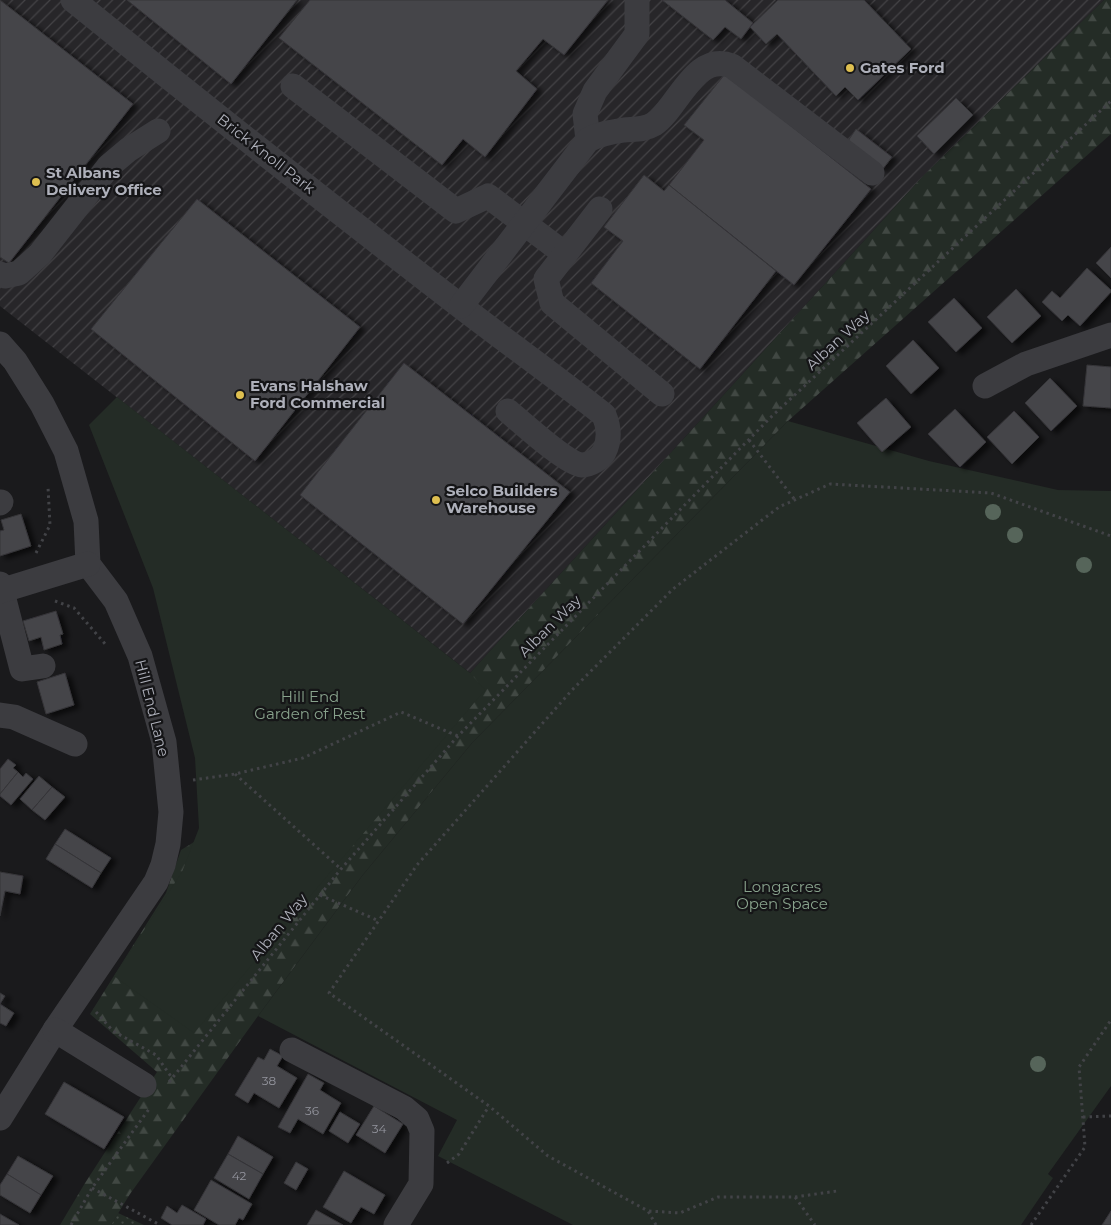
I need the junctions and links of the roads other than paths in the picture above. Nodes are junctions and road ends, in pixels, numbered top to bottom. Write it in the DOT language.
graph roads {
  1 [pos="73,0"];
  2 [pos="637,0"];
  3 [pos="293,86"];
  4 [pos="158,131"];
  5 [pos="588,140"];
  6 [pos="872,173"];
  7 [pos="600,209"];
  8 [pos="525,223"];
  9 [pos="565,254"];
  10 [pos="0,274"];
  11 [pos="461,306"];
  12 [pos="1111,335"];
  13 [pos="0,344"];
  14 [pos="985,386"];
  15 [pos="662,394"];
  16 [pos="508,411"];
  17 [pos="88,564"];
  18 [pos="1,588"];
  19 [pos="43,666"];
  20 [pos="0,715"];
  21 [pos="75,744"];
  22 [pos="55,1030"];
  23 [pos="292,1050"];
  24 [pos="154,1092"];
  25 [pos="0,1118"];
  26 [pos="396,1225"];
  1 -- 11 [label="street, Brick Knoll Park"];
  2 -- 5 [label="street"];
  3 -- 8 [label="street"];
  4 -- 10 [label="street"];
  5 -- 6 [label="street"];
  5 -- 8 [label="street"];
  7 -- 9 [label="street"];
  8 -- 9 [label="street"];
  8 -- 11 [label="street"];
  9 -- 15 [label="street"];
  11 -- 16 [label="street, Brick Knoll Park"];
  12 -- 14 [label="street"];
  13 -- 17 [label="street"];
  17 -- 18 [label="street"];
  17 -- 22 [label="street, Hill End Lane"];
  18 -- 19 [label="street"];
  20 -- 21 [label="street"];
  22 -- 24 [label="street"];
  22 -- 25 [label="street, Hill End Lane"];
  23 -- 26 [label="street"];
}
